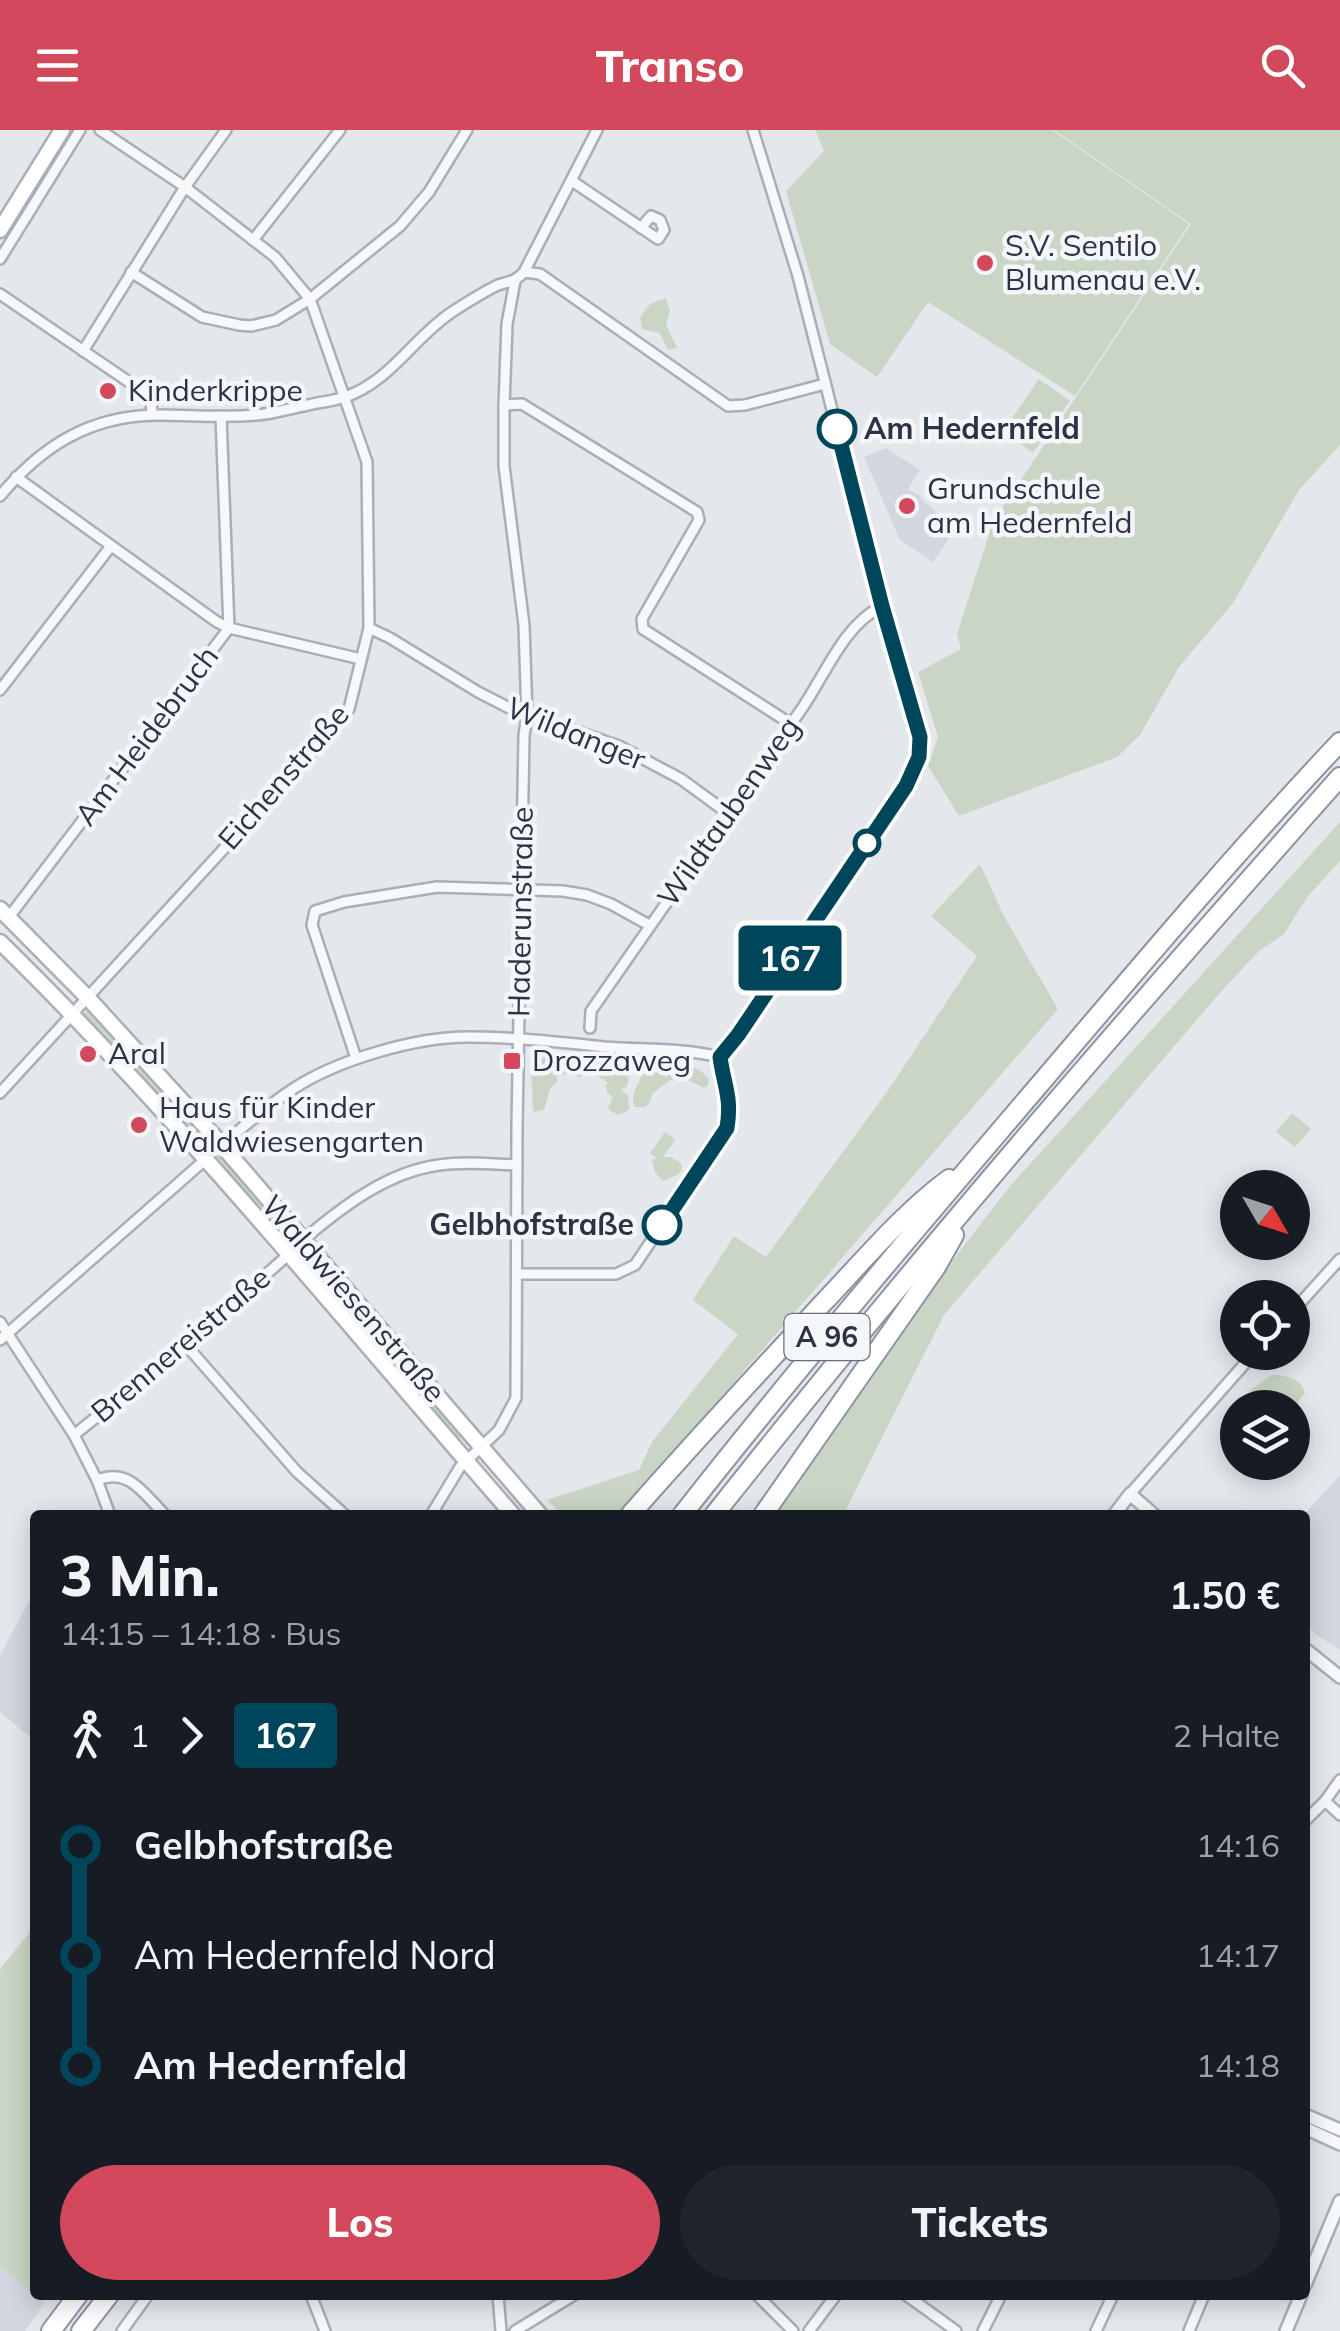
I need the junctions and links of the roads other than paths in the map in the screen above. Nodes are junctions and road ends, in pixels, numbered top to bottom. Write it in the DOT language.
graph roads {
  1 [pos="62,130"];
  2 [pos="80,130"];
  3 [pos="100,130"];
  4 [pos="226,130"];
  5 [pos="340,130"];
  6 [pos="467,130"];
  7 [pos="597,130"];
  8 [pos="753,130"];
  9 [pos="572,181"];
  10 [pos="184,188"];
  11 [pos="641,228"];
  12 [pos="0,230"];
  13 [pos="254,240"];
  14 [pos="0,259"];
  15 [pos="131,272"];
  16 [pos="524,272"];
  17 [pos="515,282"];
  18 [pos="0,294"];
  19 [pos="310,300"];
  20 [pos="83,350"];
  21 [pos="826,384"];
  22 [pos="345,398"];
  23 [pos="504,405"];
  24 [pos="152,415"];
  25 [pos="220,416"];
  26 [pos="16,477"];
  27 [pos="0,496"];
  28 [pos="111,546"];
  29 [pos="882,606"];
  30 [pos="229,628"];
  31 [pos="369,628"];
  32 [pos="361,659"];
  33 [pos="0,690"];
  34 [pos="527,718"];
  35 [pos="791,724"];
  36 [pos="1340,742"];
  37 [pos="1340,777"];
  38 [pos="729,814"];
  39 [pos="522,889"];
  40 [pos="4,913"];
  41 [pos="650,926"];
  42 [pos="0,942"];
  43 [pos="88,998"];
  44 [pos="72,1013"];
  45 [pos="590,1028"];
  46 [pos="518,1040"];
  47 [pos="720,1057"];
  48 [pos="356,1058"];
  49 [pos="0,1094"];
  50 [pos="221,1145"];
  51 [pos="206,1160"];
  52 [pos="974,1160"];
  53 [pos="517,1164"];
  54 [pos="973,1202"];
  55 [pos="303,1240"];
  56 [pos="288,1255"];
  57 [pos="1340,1259"];
  58 [pos="517,1274"];
  59 [pos="1310,1292"];
  60 [pos="0,1322"];
  61 [pos="3,1338"];
  62 [pos="186,1345"];
  63 [pos="1239,1370"];
  64 [pos="74,1436"];
  65 [pos="481,1448"];
  66 [pos="466,1461"];
  67 [pos="97,1480"];
  68 [pos="1130,1494"];
  69 [pos="108,1510"];
  70 [pos="160,1510"];
  71 [pos="340,1510"];
  72 [pos="434,1510"];
  73 [pos="509,1510"];
  74 [pos="536,1510"];
  75 [pos="634,1510"];
  76 [pos="686,1510"];
  77 [pos="718,1510"];
  78 [pos="766,1510"];
  79 [pos="1118,1510"];
  80 [pos="1148,1510"];
  81 [pos="1310,1653"];
  82 [pos="1340,1677"];
  83 [pos="1340,1780"];
  84 [pos="1324,1801"];
  85 [pos="1340,1815"];
  86 [pos="1310,1816"];
  87 [pos="1310,2117"];
  88 [pos="1310,2130"];
  89 [pos="1340,2130"];
  90 [pos="1340,2144"];
  91 [pos="1340,2201"];
  92 [pos="1310,2273"];
  93 [pos="74,2300"];
  94 [pos="105,2300"];
  95 [pos="144,2300"];
  96 [pos="313,2300"];
  97 [pos="498,2300"];
  98 [pos="566,2300"];
  99 [pos="762,2300"];
  100 [pos="832,2300"];
  101 [pos="913,2300"];
  102 [pos="998,2300"];
  103 [pos="1111,2300"];
  104 [pos="1202,2300"];
  105 [pos="1299,2300"];
  106 [pos="51,2331"];
  107 [pos="81,2331"];
  108 [pos="122,2331"];
  109 [pos="325,2331"];
  110 [pos="501,2331"];
  111 [pos="515,2331"];
  112 [pos="793,2331"];
  113 [pos="809,2331"];
  114 [pos="956,2331"];
  115 [pos="983,2331"];
  116 [pos="1096,2331"];
  117 [pos="1189,2331"];
  118 [pos="1286,2331"];
  1 -- 12 [label="main road"];
  2 -- 14 [label="street"];
  3 -- 10 [label="street, Eichenstraße"];
  4 -- 10 [label="street"];
  5 -- 13 [label="street"];
  6 -- 19 [label="street"];
  7 -- 9 [label="street"];
  8 -- 21 [label="street"];
  9 -- 11 [label="street"];
  9 -- 16 [label="street"];
  10 -- 13 [label="street, Eichenstraße"];
  10 -- 15 [label="street"];
  13 -- 19 [label="street, Eichenstraße"];
  15 -- 19 [label="street"];
  15 -- 20 [label="street"];
  16 -- 17 [label="street"];
  16 -- 21 [label="street"];
  17 -- 22 [label="street"];
  17 -- 23 [label="street, Haderunstraße"];
  18 -- 20 [label="street"];
  19 -- 22 [label="street, Eichenstraße"];
  20 -- 24 [label="street"];
  21 -- 29 [label="street"];
  22 -- 25 [label="street"];
  22 -- 31 [label="street, Eichenstraße"];
  23 -- 34 [label="street, Haderunstraße"];
  23 -- 35 [label="street"];
  24 -- 25 [label="street"];
  24 -- 26 [label="street"];
  25 -- 30 [label="street, Am Heidebruch"];
  26 -- 27 [label="street"];
  26 -- 28 [label="street"];
  28 -- 30 [label="street"];
  28 -- 33 [label="street"];
  29 -- 35 [label="street, Wildtaubenweg"];
  29 -- 47 [label="street"];
  30 -- 32 [label="street"];
  30 -- 40 [label="street, Am Heidebruch"];
  31 -- 32 [label="street, Eichenstraße"];
  31 -- 34 [label="street, Wildanger"];
  32 -- 43 [label="street, Eichenstraße"];
  34 -- 38 [label="street, Wildanger"];
  34 -- 39 [label="street, Haderunstraße"];
  35 -- 38 [label="street, Wildtaubenweg"];
  36 -- 52 [label="highway, A 96"];
  37 -- 54 [label="highway, A 96"];
  38 -- 41 [label="street, Wildtaubenweg"];
  39 -- 41 [label="street"];
  39 -- 46 [label="street, Haderunstraße"];
  39 -- 48 [label="street"];
  40 -- 43 [label="main road, Waldwiesenstraße"];
  41 -- 45 [label="street, Wildtaubenweg"];
  42 -- 44 [label="main road, Waldwiesenstraße"];
  43 -- 44 [label="street, Eichenstraße"];
  43 -- 50 [label="main road, Waldwiesenstraße"];
  44 -- 49 [label="street, Eichenstraße"];
  44 -- 51 [label="main road, Waldwiesenstraße"];
  46 -- 47 [label="street"];
  46 -- 48 [label="street"];
  46 -- 53 [label="street, Haderunstraße"];
  47 -- 58 [label="street"];
  48 -- 50 [label="street"];
  50 -- 55 [label="main road, Waldwiesenstraße"];
  51 -- 56 [label="main road, Waldwiesenstraße"];
  51 -- 61 [label="street"];
  52 -- 75 [label="highway"];
  52 -- 76 [label="highway, A 96"];
  53 -- 55 [label="street"];
  53 -- 58 [label="street, Haderunstraße"];
  54 -- 77 [label="highway, A 96"];
  54 -- 78 [label="highway"];
  55 -- 65 [label="main road, Waldwiesenstraße"];
  56 -- 62 [label="street, Brennereistraße"];
  56 -- 66 [label="main road, Waldwiesenstraße"];
  57 -- 59 [label="street"];
  58 -- 65 [label="street, Haderunstraße"];
  60 -- 61 [label="street"];
  61 -- 64 [label="street"];
  62 -- 64 [label="street, Brennereistraße"];
  62 -- 71 [label="street"];
  63 -- 68 [label="street"];
  64 -- 67 [label="street"];
  65 -- 66 [label="street, Haderunstraße"];
  65 -- 74 [label="main road, Waldwiesenstraße"];
  66 -- 72 [label="street, Haderunstraße"];
  66 -- 73 [label="main road, Waldwiesenstraße"];
  67 -- 69 [label="street"];
  67 -- 70 [label="street"];
  68 -- 79 [label="street"];
  68 -- 80 [label="street"];
  81 -- 82 [label="street"];
  83 -- 84 [label="street"];
  84 -- 85 [label="street"];
  84 -- 86 [label="street"];
  87 -- 89 [label="street"];
  88 -- 90 [label="street"];
  91 -- 92 [label="street"];
  93 -- 106 [label="highway"];
  94 -- 107 [label="highway"];
  95 -- 108 [label="street"];
  96 -- 109 [label="street"];
  97 -- 110 [label="street"];
  98 -- 111 [label="street"];
  99 -- 112 [label="street"];
  100 -- 113 [label="street"];
  101 -- 114 [label="street"];
  102 -- 115 [label="street"];
  103 -- 116 [label="street"];
  104 -- 117 [label="street"];
  105 -- 118 [label="street"];
}
